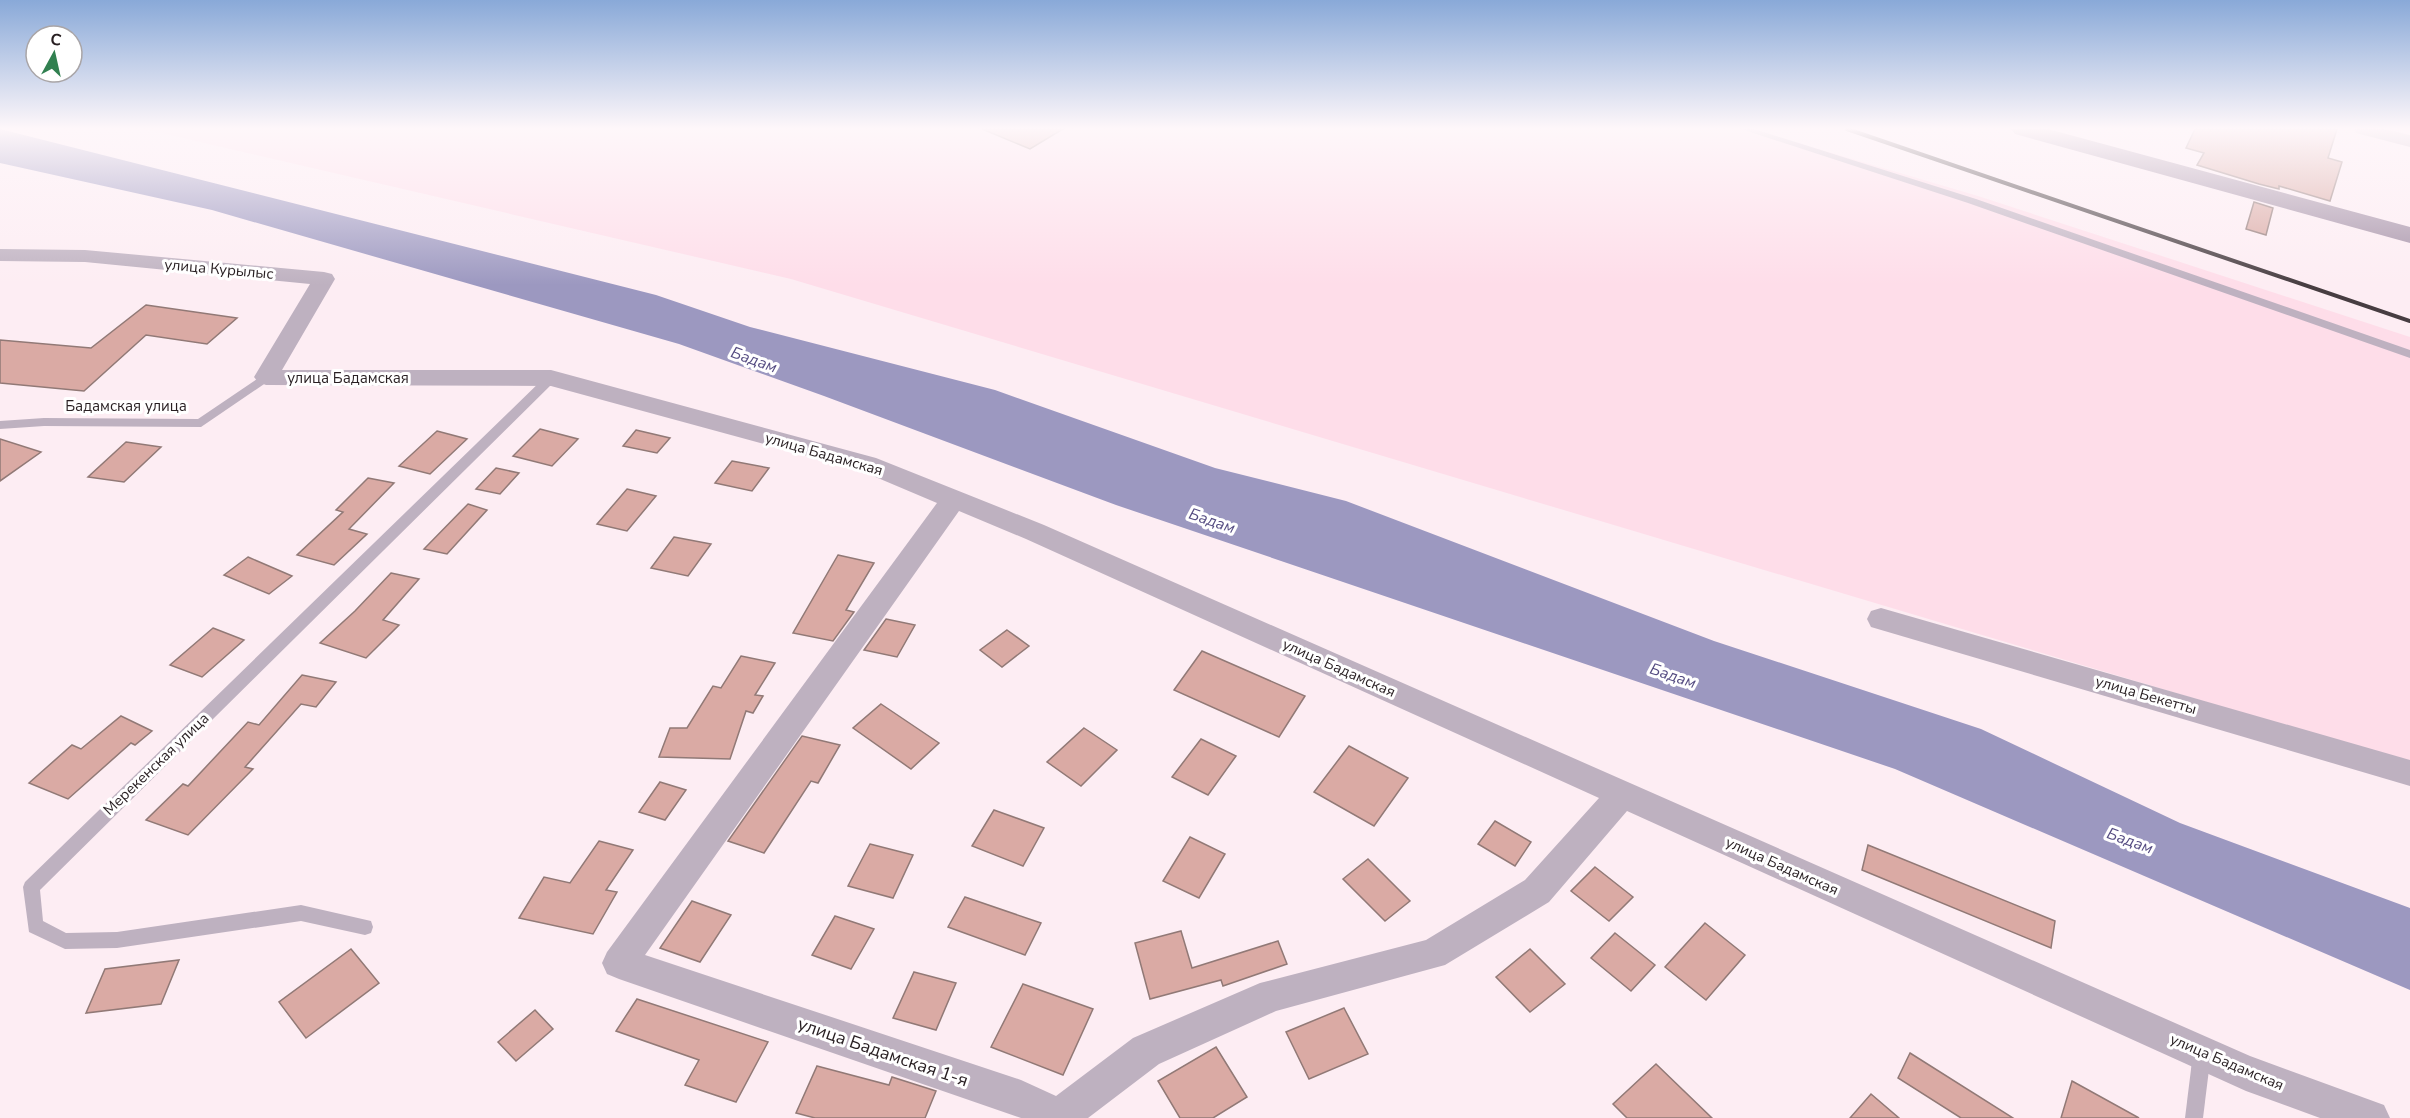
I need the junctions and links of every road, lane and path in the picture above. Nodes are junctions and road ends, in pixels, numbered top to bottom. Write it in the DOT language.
graph roads {
  1 [pos="1910,181"];
  2 [pos="2213,181"];
  3 [pos="2410,235"];
  4 [pos="0,255"];
  5 [pos="2410,354"];
  6 [pos="266,377"];
  7 [pos="551,378"];
  8 [pos="0,424"];
  9 [pos="954,499"];
  10 [pos="1881,619"];
  11 [pos="2410,774"];
  12 [pos="1622,794"];
  13 [pos="365,927"];
  14 [pos="2202,1053"];
  15 [pos="1016,1108"];
  16 [pos="1060,1117"];
  17 [pos="2194,1118"];
  18 [pos="2371,1118"];
  1 -- 5 [label="lane"];
  2 -- 3 [label="main road"];
  4 -- 6 [label="street, улица Курылыс"];
  6 -- 7 [label="street, улица Бадамская"];
  6 -- 8 [label="lane, Бадамская улица"];
  7 -- 9 [label="street, улица Бадамская"];
  7 -- 13 [label="lane, Мерекенская улица"];
  9 -- 12 [label="street, улица Бадамская"];
  9 -- 15 [label="street, улица Бадамская 1-я"];
  10 -- 11 [label="street, улица Бекетты"];
  12 -- 14 [label="street, улица Бадамская"];
  12 -- 16 [label="street, улица Бадамская 1-я"];
  14 -- 17 [label="lane"];
  14 -- 18 [label="street, улица Бадамская"];
  15 -- 16 [label="street, улица Бадамская 1-я"];
}
